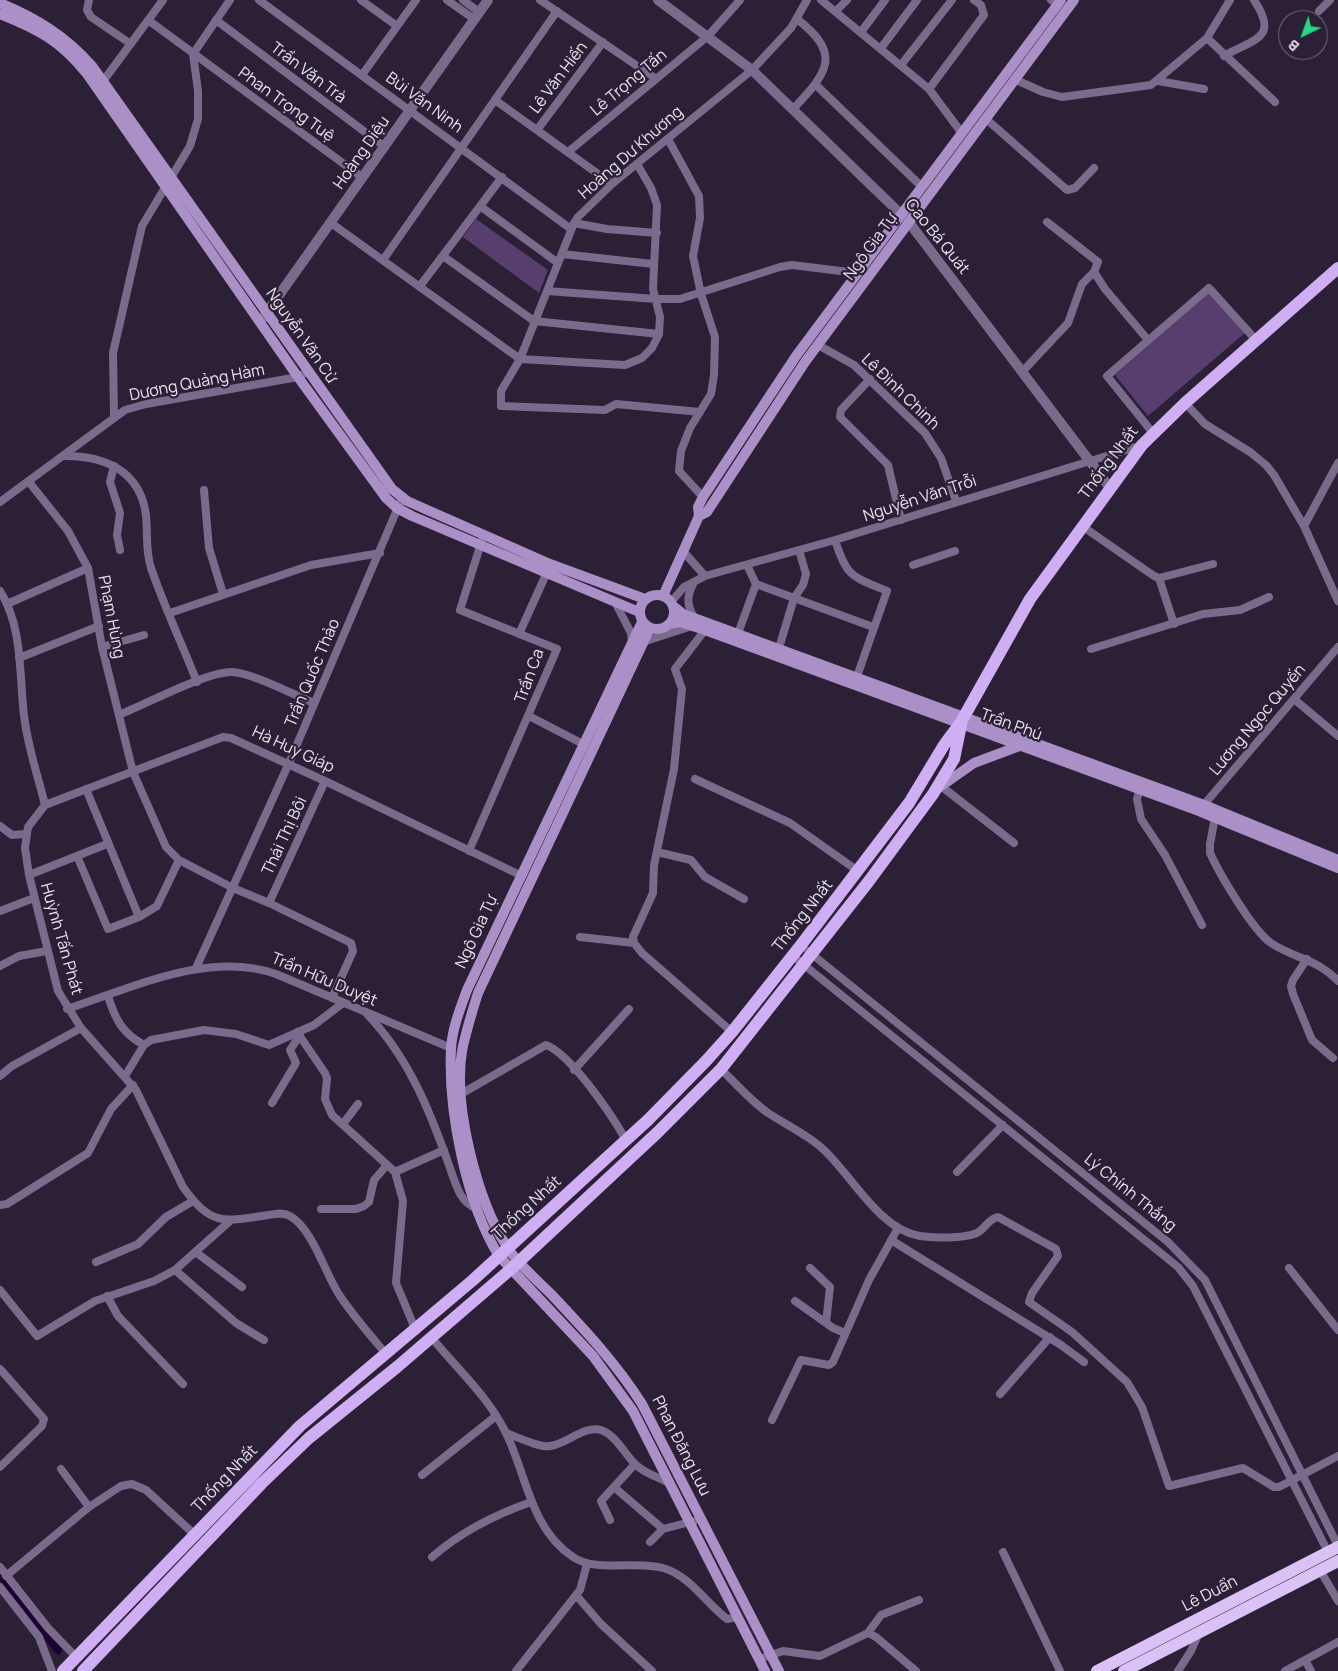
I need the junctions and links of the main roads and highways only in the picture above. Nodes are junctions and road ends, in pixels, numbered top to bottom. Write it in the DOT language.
graph roads {
  1 [pos="1074,0"];
  2 [pos="1059,4"];
  3 [pos="3,9"];
  4 [pos="1010,76"];
  5 [pos="964,137"];
  6 [pos="168,180"];
  7 [pos="1338,268"];
  8 [pos="857,273"];
  9 [pos="869,274"];
  10 [pos="808,339"];
  11 [pos="818,345"];
  12 [pos="303,375"];
  13 [pos="699,516"];
  14 [pos="548,569"];
  15 [pos="645,599"];
  16 [pos="669,601"];
  17 [pos="644,621"];
  18 [pos="693,622"];
  19 [pos="669,624"];
  20 [pos="737,637"];
  21 [pos="856,680"];
  22 [pos="963,719"];
  23 [pos="1022,745"];
  24 [pos="587,746"];
  25 [pos="921,786"];
  26 [pos="937,790"];
  27 [pos="1202,808"];
  28 [pos="548,817"];
  29 [pos="558,822"];
  30 [pos="1338,860"];
  31 [pos="1338,868"];
  32 [pos="858,871"];
  33 [pos="520,874"];
  34 [pos="532,880"];
  35 [pos="869,881"];
  36 [pos="485,951"];
  37 [pos="495,955"];
  38 [pos="732,1032"];
  39 [pos="743,1042"];
  40 [pos="451,1048"];
  41 [pos="462,1052"];
  42 [pos="648,1120"];
  43 [pos="658,1132"];
  44 [pos="503,1252"];
  45 [pos="515,1265"];
  46 [pos="387,1355"];
  47 [pos="397,1367"];
  48 [pos="253,1473"];
  49 [pos="262,1483"];
  50 [pos="1335,1548"];
  51 [pos="1338,1561"];
  52 [pos="85,1670"];
  53 [pos="63,1671"];
  54 [pos="765,1671"];
  55 [pos="780,1671"];
  56 [pos="1097,1671"];
  57 [pos="1124,1671"];
  1 -- 2 [label="main road, Ngô Gia Tự"];
  2 -- 4 [label="main road, Ngô Gia Tự"];
  3 -- 6 [label="main road, Nguyễn Văn Cừ"];
  4 -- 5 [label="main road, Ngô Gia Tự"];
  4 -- 5 [label="main road, Ngô Gia Tự"];
  5 -- 8 [label="main road, Ngô Gia Tự"];
  5 -- 9 [label="main road, Ngô Gia Tự"];
  6 -- 12 [label="main road, Nguyễn Văn Cừ"];
  6 -- 12 [label="main road, Nguyễn Văn Cừ"];
  7 -- 22 [label="main road, Thống Nhất"];
  8 -- 9 [label="main road"];
  8 -- 10 [label="main road, Ngô Gia Tự"];
  9 -- 11 [label="main road, Ngô Gia Tự"];
  10 -- 11 [label="main road"];
  10 -- 13 [label="main road, Ngô Gia Tự"];
  11 -- 13 [label="main road, Ngô Gia Tự"];
  12 -- 14 [label="main road, Nguyễn Văn Cừ"];
  12 -- 14 [label="main road, Nguyễn Văn Cừ"];
  13 -- 16 [label="main road, Ngô Gia Tự"];
  14 -- 15 [label="main road, Nguyễn Văn Cừ"];
  14 -- 17 [label="main road, Nguyễn Văn Cừ"];
  15 -- 16 [label="main road"];
  15 -- 17 [label="main road"];
  16 -- 18 [label="main road, Trần Phú"];
  16 -- 19 [label="main road"];
  17 -- 19 [label="main road"];
  17 -- 24 [label="main road, Ngô Gia Tự"];
  18 -- 19 [label="main road, Trần Phú"];
  18 -- 20 [label="main road, Trần Phú"];
  18 -- 20 [label="main road, Trần Phú"];
  20 -- 21 [label="main road, Trần Phú"];
  20 -- 21 [label="main road, Trần Phú"];
  21 -- 22 [label="main road, Trần Phú"];
  22 -- 23 [label="main road, Trần Phú"];
  22 -- 25 [label="main road, Thống Nhất"];
  22 -- 26 [label="main road, Thống Nhất"];
  22 -- 27 [label="main road, Trần Phú"];
  23 -- 26 [label="main road"];
  23 -- 27 [label="main road, Trần Phú"];
  24 -- 28 [label="main road, Ngô Gia Tự"];
  24 -- 29 [label="main road, Ngô Gia Tự"];
  25 -- 26 [label="main road"];
  25 -- 32 [label="main road, Thống Nhất"];
  26 -- 35 [label="main road, Thống Nhất"];
  27 -- 30 [label="main road, Trần Phú"];
  27 -- 31 [label="main road, Trần Phú"];
  28 -- 29 [label="main road"];
  28 -- 33 [label="main road, Ngô Gia Tự"];
  29 -- 34 [label="main road, Ngô Gia Tự"];
  32 -- 35 [label="main road"];
  32 -- 38 [label="main road, Thống Nhất"];
  33 -- 34 [label="main road"];
  33 -- 36 [label="main road, Ngô Gia Tự"];
  34 -- 37 [label="main road, Ngô Gia Tự"];
  35 -- 39 [label="main road, Thống Nhất"];
  36 -- 37 [label="main road"];
  36 -- 40 [label="main road, Ngô Gia Tự"];
  37 -- 41 [label="main road, Ngô Gia Tự"];
  38 -- 39 [label="main road"];
  38 -- 42 [label="main road, Thống Nhất"];
  39 -- 43 [label="main road, Thống Nhất"];
  40 -- 41 [label="main road"];
  40 -- 44 [label="main road, Ngô Gia Tự"];
  41 -- 44 [label="main road, Ngô Gia Tự"];
  42 -- 43 [label="main road"];
  42 -- 44 [label="main road, Thống Nhất"];
  43 -- 45 [label="main road, Thống Nhất"];
  44 -- 45 [label="main road, Ngô Gia Tự"];
  44 -- 46 [label="main road, Thống Nhất"];
  45 -- 47 [label="main road, Thống Nhất"];
  45 -- 54 [label="main road, Phan Đăng Lưu"];
  45 -- 55 [label="main road, Phan Đăng Lưu"];
  46 -- 47 [label="main road"];
  46 -- 48 [label="main road, Thống Nhất"];
  47 -- 49 [label="main road, Thống Nhất"];
  48 -- 49 [label="main road"];
  48 -- 53 [label="main road, Thống Nhất"];
  49 -- 52 [label="main road, Thống Nhất"];
  50 -- 56 [label="highway, Lê Duẩn"];
  51 -- 57 [label="highway, Lê Duẩn"];
}
